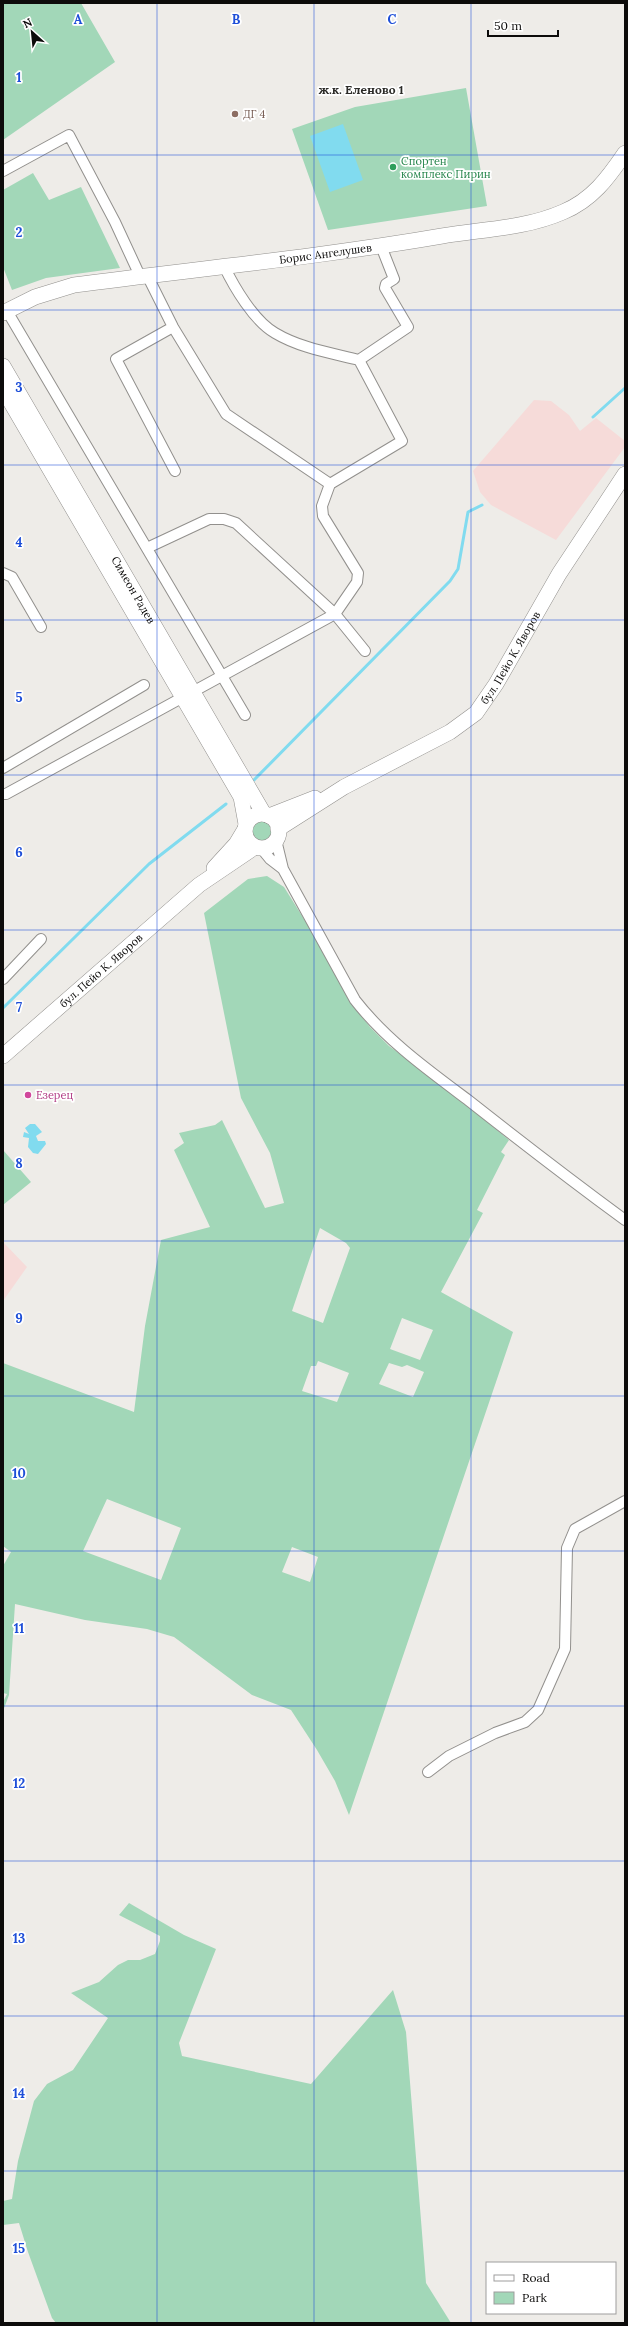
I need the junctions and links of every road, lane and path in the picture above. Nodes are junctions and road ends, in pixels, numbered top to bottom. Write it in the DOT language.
graph roads {
  1 [pos="625,153"];
  2 [pos="3,172"];
  3 [pos="381,246"];
  4 [pos="224,266"];
  5 [pos="144,276"];
  6 [pos="5,312"];
  7 [pos="173,327"];
  8 [pos="359,360"];
  9 [pos="3,366"];
  10 [pos="3,389"];
  11 [pos="174,471"];
  12 [pos="625,474"];
  13 [pos="330,484"];
  14 [pos="147,548"];
  15 [pos="3,573"];
  16 [pos="335,614"];
  17 [pos="41,627"];
  18 [pos="365,651"];
  19 [pos="221,675"];
  20 [pos="144,685"];
  21 [pos="188,695"];
  22 [pos="245,715"];
  23 [pos="3,768"];
  24 [pos="344,787"];
  25 [pos="3,794"];
  26 [pos="267,815"];
  27 [pos="246,826"];
  28 [pos="277,835"];
  29 [pos="258,847"];
  30 [pos="283,869"];
  31 [pos="199,885"];
  32 [pos="41,939"];
  33 [pos="3,979"];
  34 [pos="3,1056"];
  35 [pos="625,1220"];
  36 [pos="625,1501"];
  37 [pos="428,1772"];
  1 -- 3 [label="street, Борис Ангелушев"];
  2 -- 5 [label="street"];
  3 -- 4 [label="street, Борис Ангелушев"];
  3 -- 8 [label="street"];
  4 -- 5 [label="street, Борис Ангелушев"];
  4 -- 8 [label="street"];
  5 -- 6 [label="street, Борис Ангелушев"];
  5 -- 7 [label="street"];
  6 -- 14 [label="street"];
  7 -- 11 [label="street"];
  7 -- 13 [label="street"];
  8 -- 13 [label="street"];
  9 -- 21 [label="street, Симеон Радев"];
  10 -- 21 [label="street, Симеон Радев"];
  12 -- 24 [label="street, бул. Пейо К. Яворов"];
  13 -- 16 [label="street"];
  14 -- 16 [label="street"];
  14 -- 19 [label="street"];
  15 -- 17 [label="street"];
  16 -- 18 [label="street"];
  16 -- 19 [label="street"];
  19 -- 21 [label="street"];
  19 -- 22 [label="street"];
  20 -- 23 [label="street"];
  21 -- 25 [label="street"];
  21 -- 26 [label="street, Симеон Радев"];
  21 -- 27 [label="street, Симеон Радев"];
  24 -- 26 [label="street, бул. Пейо К. Яворов"];
  24 -- 28 [label="street, бул. Пейо К. Яворов"];
  26 -- 27 [label="street"];
  26 -- 28 [label="street"];
  27 -- 29 [label="street"];
  27 -- 31 [label="street, бул. Пейо К. Яворов"];
  28 -- 29 [label="street"];
  28 -- 30 [label="street"];
  29 -- 30 [label="street"];
  29 -- 31 [label="street, бул. Пейо К. Яворов"];
  30 -- 35 [label="street"];
  31 -- 34 [label="street, бул. Пейо К. Яворов"];
  32 -- 33 [label="street"];
  36 -- 37 [label="street"];
}
